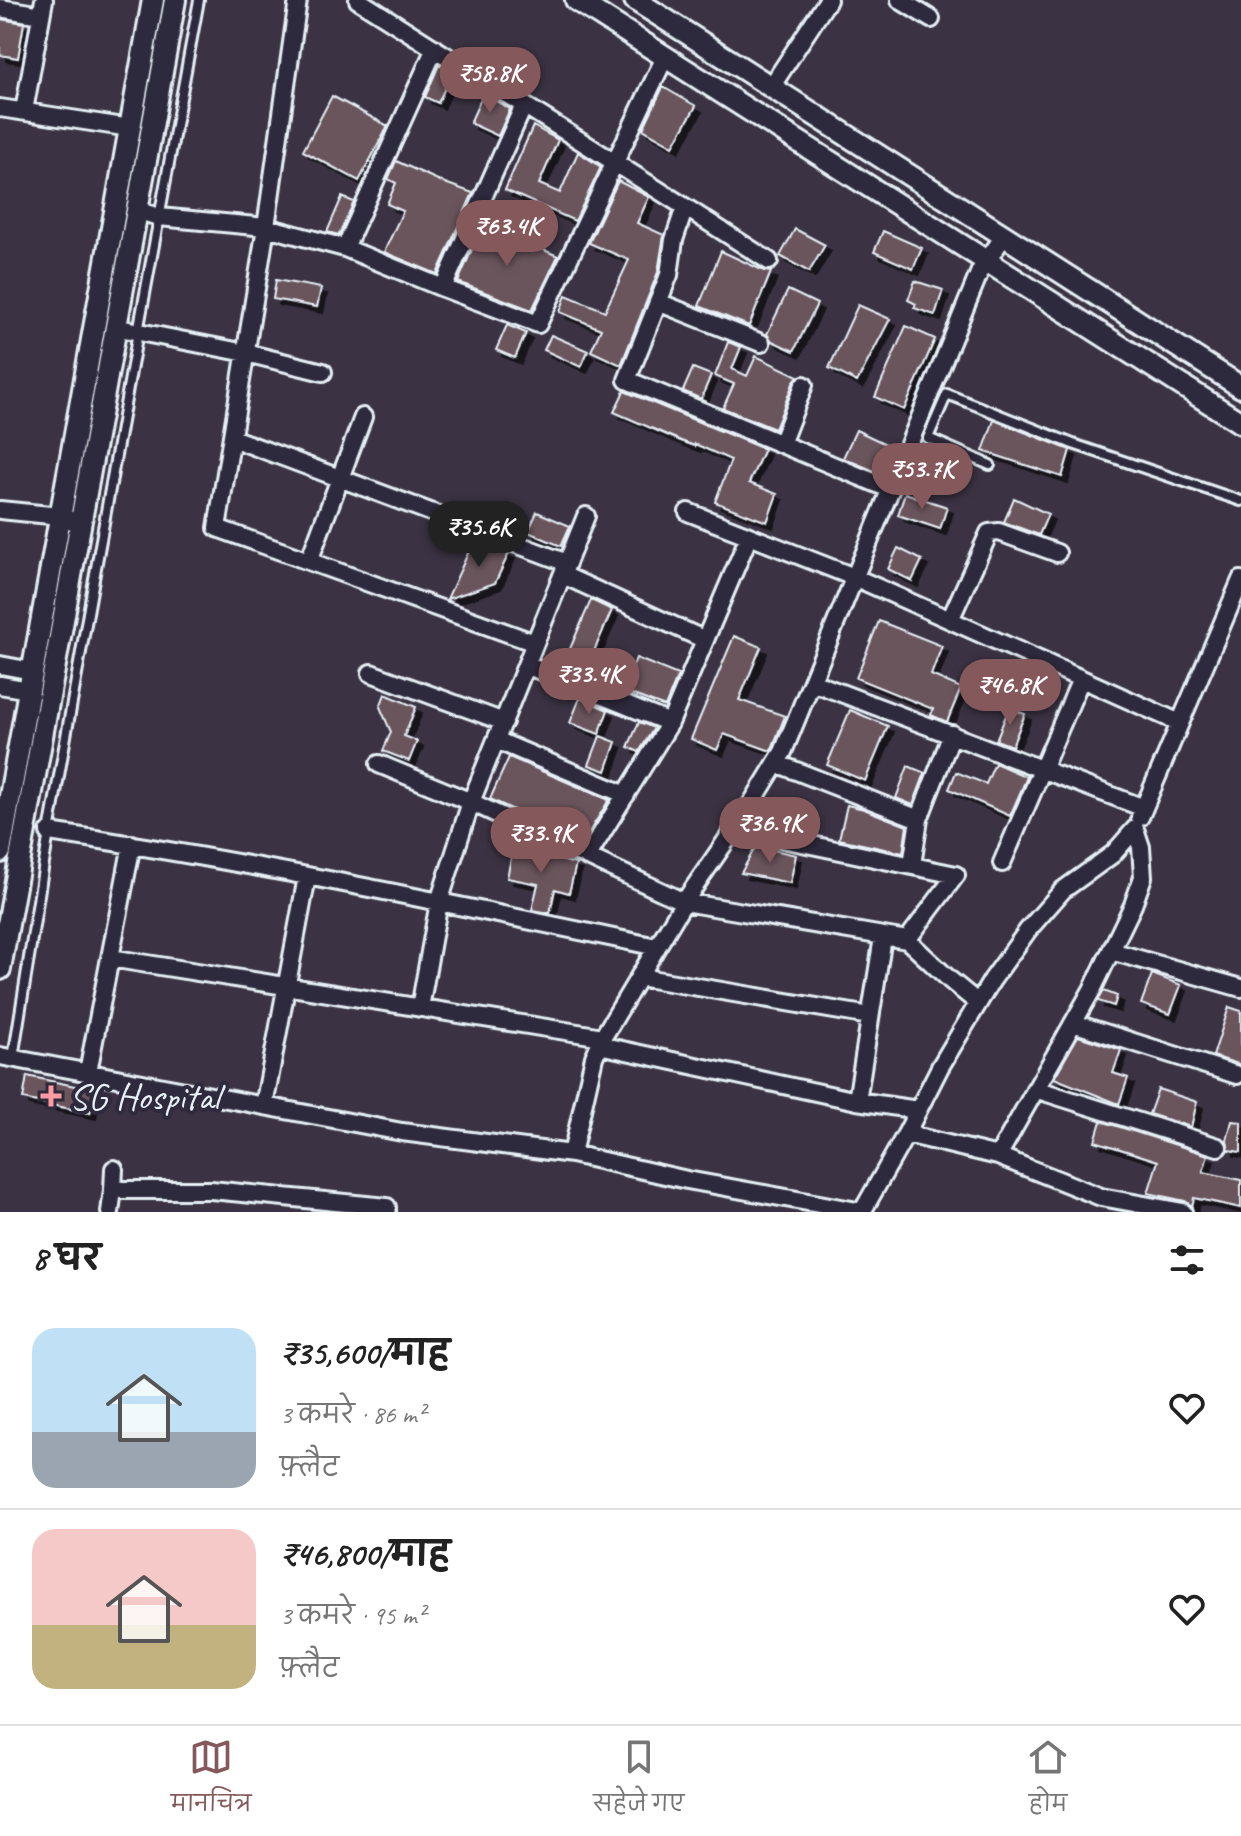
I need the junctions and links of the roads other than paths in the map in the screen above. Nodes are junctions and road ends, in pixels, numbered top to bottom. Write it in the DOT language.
graph roads {
  1 [pos="153,0"];
  2 [pos="175,0"];
  3 [pos="199,0"];
  4 [pos="298,0"];
  5 [pos="358,0"];
  6 [pos="576,0"];
  7 [pos="828,0"];
  8 [pos="900,0"];
  9 [pos="646,5"];
  10 [pos="42,7"];
  11 [pos="0,8"];
  12 [pos="931,19"];
  13 [pos="639,40"];
  14 [pos="435,48"];
  15 [pos="665,57"];
  16 [pos="771,87"];
  17 [pos="524,105"];
  18 [pos="0,108"];
  19 [pos="24,111"];
  20 [pos="130,128"];
  21 [pos="614,163"];
  22 [pos="685,207"];
  23 [pos="136,210"];
  24 [pos="159,217"];
  25 [pos="266,227"];
  26 [pos="1004,236"];
  27 [pos="345,248"];
  28 [pos="769,261"];
  29 [pos="986,261"];
  30 [pos="443,288"];
  31 [pos="658,302"];
  32 [pos="114,327"];
  33 [pos="138,332"];
  34 [pos="761,343"];
  35 [pos="246,353"];
  36 [pos="323,372"];
  37 [pos="804,385"];
  38 [pos="1241,387"];
  39 [pos="363,417"];
  40 [pos="1241,423"];
  41 [pos="921,435"];
  42 [pos="232,438"];
  43 [pos="781,444"];
  44 [pos="990,465"];
  45 [pos="339,478"];
  46 [pos="890,489"];
  47 [pos="1241,501"];
  48 [pos="0,510"];
  49 [pos="688,512"];
  50 [pos="586,516"];
  51 [pos="70,519"];
  52 [pos="749,536"];
  53 [pos="1057,553"];
  54 [pos="309,561"];
  55 [pos="565,569"];
  56 [pos="854,577"];
  57 [pos="1241,580"];
  58 [pos="950,620"];
  59 [pos="705,640"];
  60 [pos="535,643"];
  61 [pos="0,665"];
  62 [pos="526,665"];
  63 [pos="371,673"];
  64 [pos="1081,679"];
  65 [pos="31,680"];
  66 [pos="812,682"];
  67 [pos="0,685"];
  68 [pos="504,722"];
  69 [pos="670,723"];
  70 [pos="1180,723"];
  71 [pos="952,734"];
  72 [pos="496,740"];
  73 [pos="776,763"];
  74 [pos="379,764"];
  75 [pos="1041,769"];
  76 [pos="626,795"];
  77 [pos="471,802"];
  78 [pos="1144,808"];
  79 [pos="919,819"];
  80 [pos="735,829"];
  81 [pos="1135,829"];
  82 [pos="49,832"];
  83 [pos="132,844"];
  84 [pos="0,852"];
  85 [pos="587,857"];
  86 [pos="1002,863"];
  87 [pos="912,865"];
  88 [pos="307,877"];
  89 [pos="439,902"];
  90 [pos="684,902"];
  91 [pos="883,937"];
  92 [pos="907,940"];
  93 [pos="657,947"];
  94 [pos="1111,951"];
  95 [pos="110,958"];
  96 [pos="0,968"];
  97 [pos="639,977"];
  98 [pos="286,986"];
  99 [pos="1241,988"];
  100 [pos="978,1003"];
  101 [pos="420,1008"];
  102 [pos="870,1016"];
  103 [pos="1073,1023"];
  104 [pos="601,1041"];
  105 [pos="7,1057"];
  106 [pos="88,1072"];
  107 [pos="1237,1075"];
  108 [pos="1035,1089"];
  109 [pos="857,1101"];
  110 [pos="264,1106"];
  111 [pos="918,1110"];
  112 [pos="906,1134"];
  113 [pos="1218,1147"];
  114 [pos="572,1154"];
  115 [pos="998,1156"];
  116 [pos="114,1169"];
  117 [pos="113,1190"];
  118 [pos="110,1212"];
  119 [pos="387,1212"];
  120 [pos="862,1212"];
  121 [pos="1183,1212"];
  1 -- 20 [label="street"];
  2 -- 23 [label="street"];
  3 -- 24 [label="lane"];
  4 -- 25 [label="street"];
  5 -- 14 [label="street"];
  6 -- 13 [label="street"];
  7 -- 16 [label="street"];
  8 -- 12 [label="street"];
  9 -- 13 [label="street"];
  9 -- 16 [label="street"];
  10 -- 11 [label="street"];
  10 -- 19 [label="street"];
  13 -- 15 [label="street"];
  14 -- 17 [label="street"];
  14 -- 27 [label="street"];
  15 -- 21 [label="street"];
  15 -- 29 [label="street"];
  16 -- 26 [label="street"];
  17 -- 21 [label="street"];
  17 -- 30 [label="street"];
  18 -- 19 [label="street"];
  19 -- 20 [label="street"];
  20 -- 51 [label="street"];
  21 -- 22 [label="street"];
  21 -- 30 [label="street"];
  22 -- 28 [label="street"];
  22 -- 31 [label="street"];
  23 -- 24 [label="street"];
  23 -- 32 [label="street"];
  24 -- 25 [label="street"];
  24 -- 33 [label="lane"];
  25 -- 27 [label="street"];
  25 -- 35 [label="street"];
  26 -- 29 [label="street"];
  26 -- 38 [label="street"];
  27 -- 30 [label="street"];
  29 -- 40 [label="street"];
  29 -- 41 [label="street"];
  31 -- 34 [label="street"];
  31 -- 43 [label="street"];
  32 -- 33 [label="street"];
  32 -- 51 [label="street"];
  33 -- 35 [label="street"];
  33 -- 82 [label="lane"];
  35 -- 36 [label="street"];
  35 -- 42 [label="street"];
  37 -- 43 [label="street"];
  39 -- 45 [label="street"];
  41 -- 44 [label="lane"];
  41 -- 46 [label="street"];
  41 -- 47 [label="lane"];
  42 -- 45 [label="street"];
  42 -- 54 [label="street"];
  43 -- 46 [label="street"];
  45 -- 54 [label="street"];
  45 -- 55 [label="street"];
  46 -- 56 [label="street"];
  48 -- 51 [label="street"];
  49 -- 52 [label="street"];
  50 -- 55 [label="street"];
  51 -- 65 [label="street"];
  51 -- 96 [label="street"];
  52 -- 56 [label="street"];
  52 -- 59 [label="street"];
  53 -- 58 [label="street"];
  54 -- 60 [label="street"];
  55 -- 59 [label="street"];
  55 -- 60 [label="street"];
  56 -- 58 [label="street"];
  56 -- 66 [label="street"];
  57 -- 70 [label="street"];
  58 -- 64 [label="street"];
  59 -- 69 [label="street"];
  60 -- 62 [label="street"];
  61 -- 65 [label="street"];
  62 -- 68 [label="street"];
  62 -- 69 [label="street"];
  63 -- 68 [label="street"];
  64 -- 70 [label="street"];
  64 -- 75 [label="street"];
  65 -- 67 [label="street"];
  65 -- 84 [label="street"];
  66 -- 71 [label="street"];
  66 -- 73 [label="street"];
  68 -- 72 [label="street"];
  69 -- 76 [label="street"];
  70 -- 78 [label="street"];
  71 -- 75 [label="street"];
  71 -- 79 [label="street"];
  72 -- 76 [label="street"];
  72 -- 77 [label="street"];
  73 -- 79 [label="street"];
  73 -- 80 [label="street"];
  74 -- 77 [label="street"];
  75 -- 78 [label="street"];
  75 -- 86 [label="street"];
  76 -- 85 [label="street"];
  77 -- 85 [label="street"];
  77 -- 89 [label="street"];
  78 -- 81 [label="street"];
  79 -- 87 [label="street"];
  80 -- 87 [label="street"];
  80 -- 90 [label="street"];
  81 -- 94 [label="street"];
  81 -- 100 [label="street"];
  82 -- 83 [label="street"];
  82 -- 105 [label="lane"];
  83 -- 88 [label="street"];
  83 -- 95 [label="street"];
  85 -- 90 [label="street"];
  87 -- 92 [label="street"];
  88 -- 89 [label="street"];
  88 -- 98 [label="street"];
  89 -- 93 [label="street"];
  89 -- 101 [label="street"];
  90 -- 91 [label="street"];
  90 -- 93 [label="street"];
  91 -- 92 [label="street"];
  91 -- 102 [label="street"];
  92 -- 100 [label="street"];
  93 -- 97 [label="street"];
  94 -- 99 [label="street"];
  94 -- 103 [label="street"];
  95 -- 98 [label="street"];
  95 -- 106 [label="street"];
  97 -- 102 [label="street"];
  97 -- 104 [label="street"];
  98 -- 101 [label="street"];
  98 -- 110 [label="street"];
  100 -- 111 [label="street"];
  101 -- 104 [label="street"];
  102 -- 109 [label="street"];
  103 -- 107 [label="street"];
  103 -- 108 [label="street"];
  104 -- 109 [label="street"];
  104 -- 114 [label="street"];
  105 -- 106 [label="street"];
  106 -- 110 [label="street"];
  108 -- 113 [label="street"];
  108 -- 115 [label="street"];
  109 -- 111 [label="street"];
  110 -- 114 [label="street"];
  111 -- 112 [label="street"];
  112 -- 115 [label="street"];
  112 -- 120 [label="street"];
  114 -- 120 [label="street"];
  115 -- 121 [label="street"];
  116 -- 117 [label="street"];
  117 -- 118 [label="street"];
  117 -- 119 [label="street"];
}
